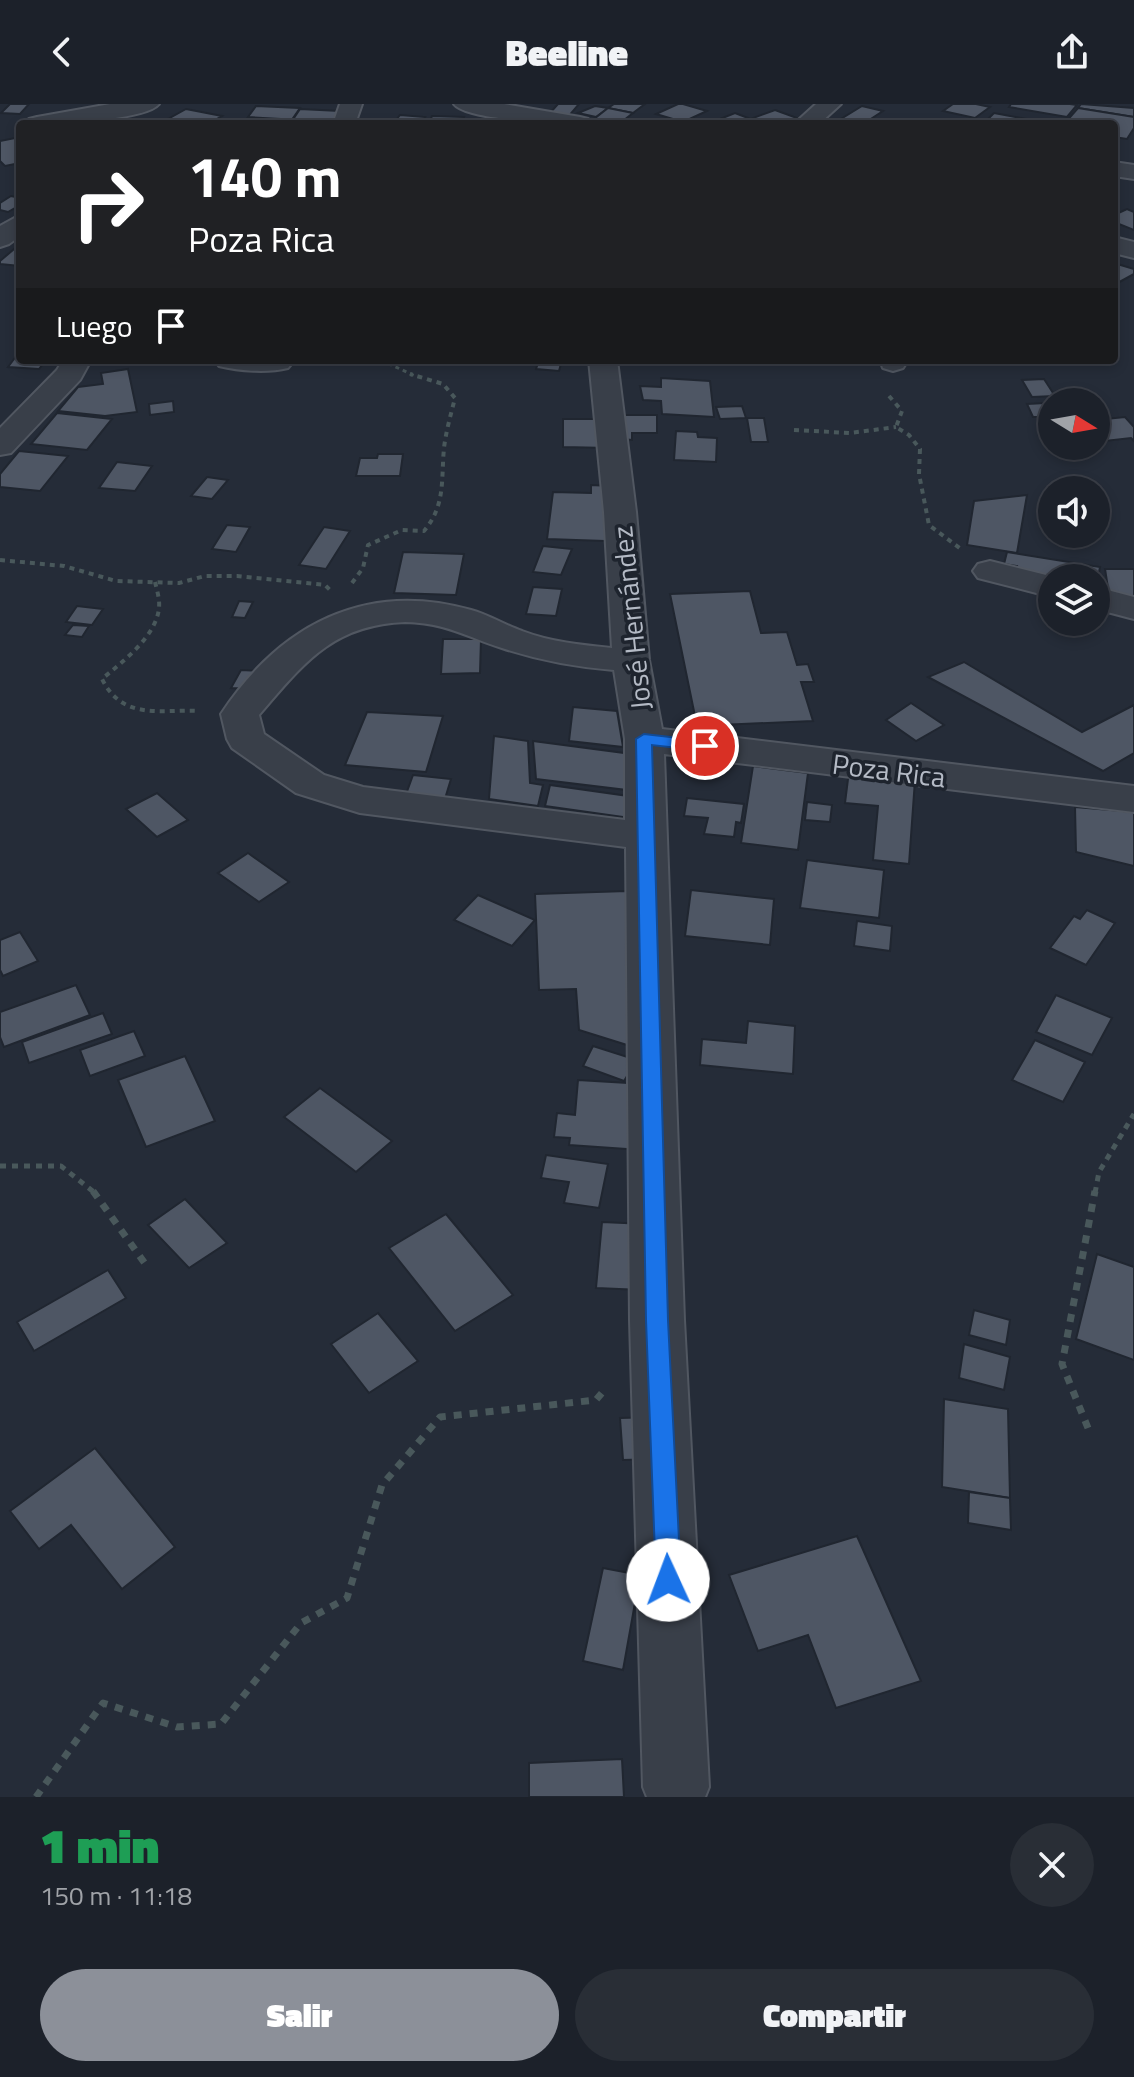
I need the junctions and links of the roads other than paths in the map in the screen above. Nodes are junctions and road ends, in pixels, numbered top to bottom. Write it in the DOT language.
graph roads {
  1 [pos="150,104"];
  2 [pos="465,104"];
  3 [pos="830,104"];
  4 [pos="60,120"];
  5 [pos="557,120"];
  6 [pos="810,120"];
  7 [pos="16,226"];
  8 [pos="0,239"];
  9 [pos="75,364"];
  10 [pos="603,364"];
  11 [pos="0,446"];
  12 [pos="990,571"];
  13 [pos="1038,583"];
  14 [pos="1110,602"];
  15 [pos="1134,608"];
  16 [pos="631,660"];
  17 [pos="644,739"];
  18 [pos="1134,799"];
  19 [pos="646,836"];
  20 [pos="676,1787"];
  1 -- 4 [label="street"];
  2 -- 5 [label="street"];
  3 -- 6 [label="street"];
  7 -- 8 [label="street"];
  9 -- 11 [label="street"];
  10 -- 16 [label="street, José Hernández"];
  12 -- 13 [label="street"];
  14 -- 15 [label="street"];
  16 -- 17 [label="street, José Hernández"];
  16 -- 19 [label="street"];
  17 -- 18 [label="street, Poza Rica"];
  17 -- 19 [label="street, José Hernández"];
  19 -- 20 [label="street, José Hernández"];
}
